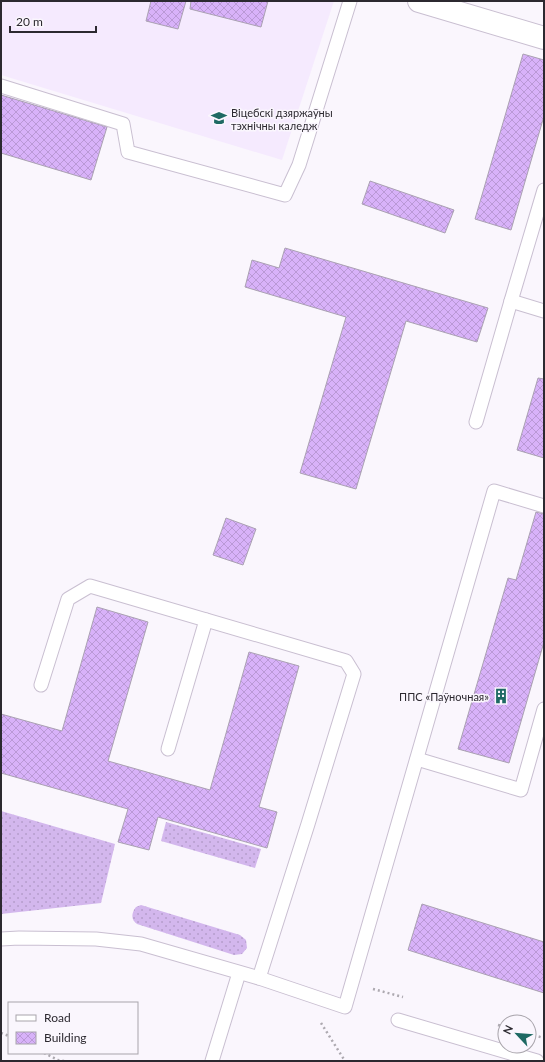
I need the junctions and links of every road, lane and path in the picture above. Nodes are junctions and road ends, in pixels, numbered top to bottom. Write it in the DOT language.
graph roads {
  1 [pos="350,1"];
  2 [pos="419,1"];
  3 [pos="544,38"];
  4 [pos="1,86"];
  5 [pos="544,190"];
  6 [pos="511,301"];
  7 [pos="544,311"];
  8 [pos="476,422"];
  9 [pos="544,506"];
  10 [pos="206,620"];
  11 [pos="41,686"];
  12 [pos="544,709"];
  13 [pos="168,749"];
  14 [pos="417,759"];
  15 [pos="1,939"];
  16 [pos="239,973"];
  17 [pos="259,978"];
  18 [pos="302,993"];
  19 [pos="398,1020"];
  20 [pos="46,1054"];
  21 [pos="64,1061"];
  22 [pos="212,1061"];
  23 [pos="345,1061"];
  24 [pos="537,1061"];
  1 -- 4 [label="lane"];
  2 -- 3 [label="street"];
  5 -- 6 [label="lane"];
  6 -- 7 [label="lane"];
  6 -- 8 [label="lane"];
  9 -- 14 [label="lane"];
  10 -- 11 [label="lane"];
  10 -- 13 [label="lane"];
  10 -- 17 [label="lane"];
  12 -- 14 [label="lane"];
  14 -- 18 [label="lane"];
  15 -- 16 [label="lane"];
  16 -- 17 [label="lane"];
  16 -- 22 [label="lane"];
  17 -- 18 [label="lane"];
  18 -- 23 [label="path"];
  19 -- 24 [label="lane"];
  20 -- 21 [label="path"];
}
